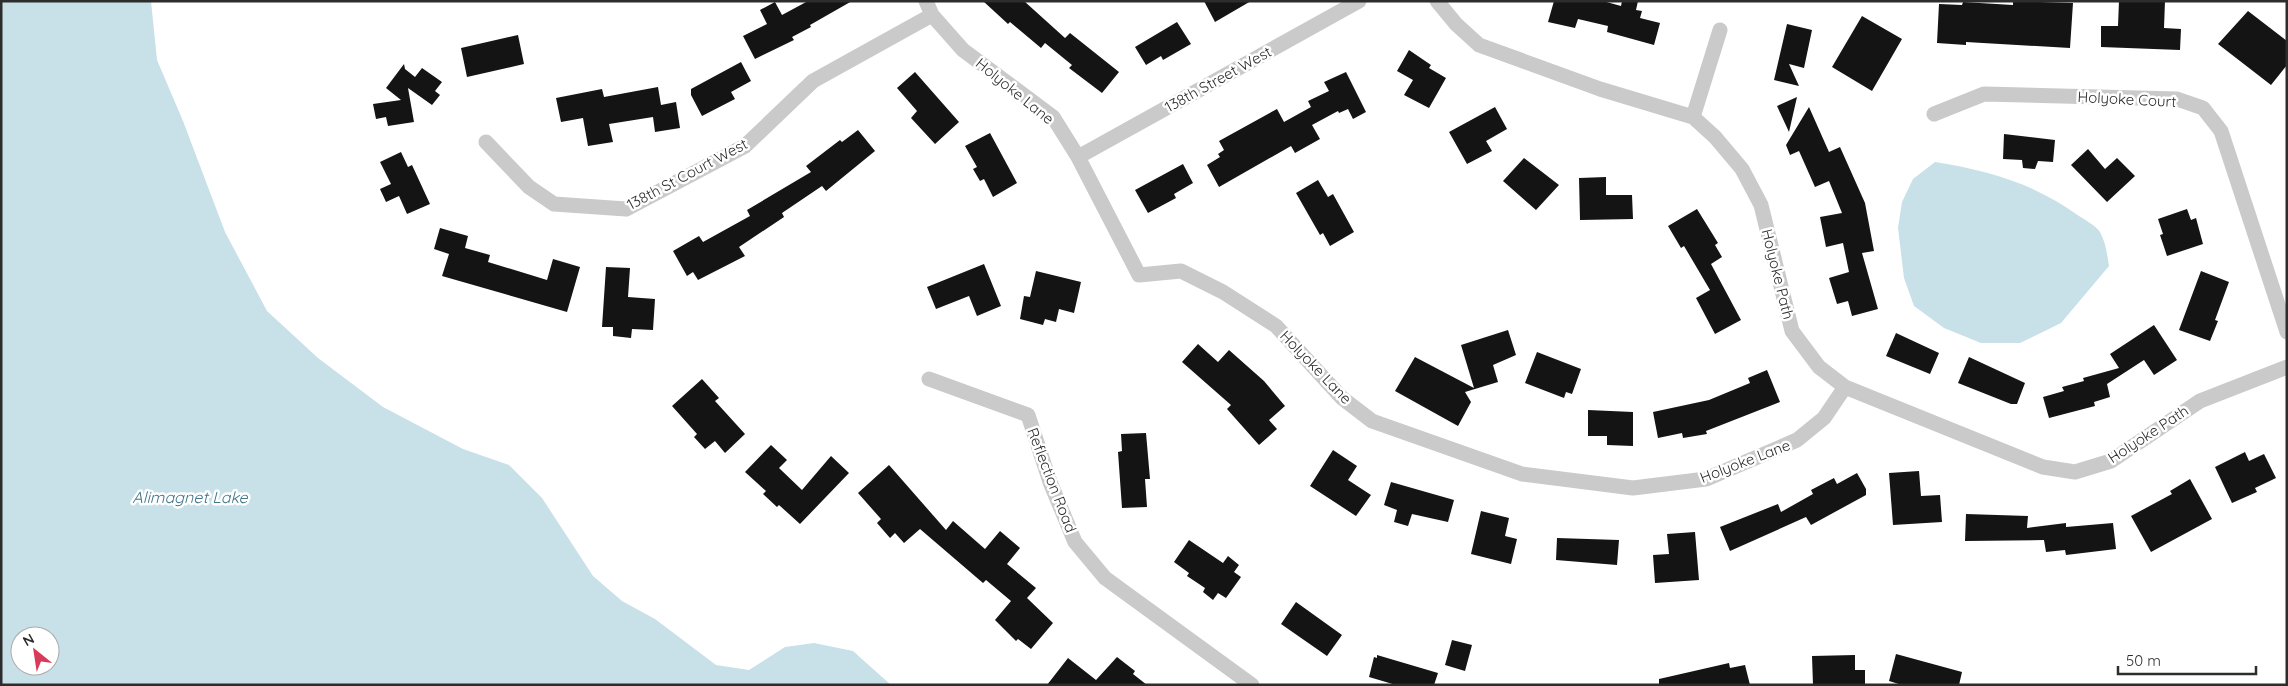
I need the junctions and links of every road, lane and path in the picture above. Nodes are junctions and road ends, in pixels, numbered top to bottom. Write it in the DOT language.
graph roads {
  1 [pos="926,1"];
  2 [pos="1358,1"];
  3 [pos="1438,1"];
  4 [pos="932,16"];
  5 [pos="1720,30"];
  6 [pos="1934,114"];
  7 [pos="1693,117"];
  8 [pos="486,142"];
  9 [pos="1078,157"];
  10 [pos="2287,332"];
  11 [pos="2287,367"];
  12 [pos="929,379"];
  13 [pos="1845,387"];
  14 [pos="1252,685"];
  1 -- 4 [label="street, Holyoke Lane"];
  2 -- 9 [label="street, 138th Street West"];
  3 -- 7 [label="street, Holyoke Path"];
  4 -- 8 [label="street, 138th St Court West"];
  4 -- 9 [label="street, Holyoke Lane"];
  5 -- 7 [label="street"];
  6 -- 10 [label="street, Holyoke Court"];
  7 -- 13 [label="street, Holyoke Path"];
  9 -- 13 [label="street, Holyoke Lane"];
  11 -- 13 [label="street, Holyoke Path"];
  12 -- 14 [label="street, Reflection Road"];
}
